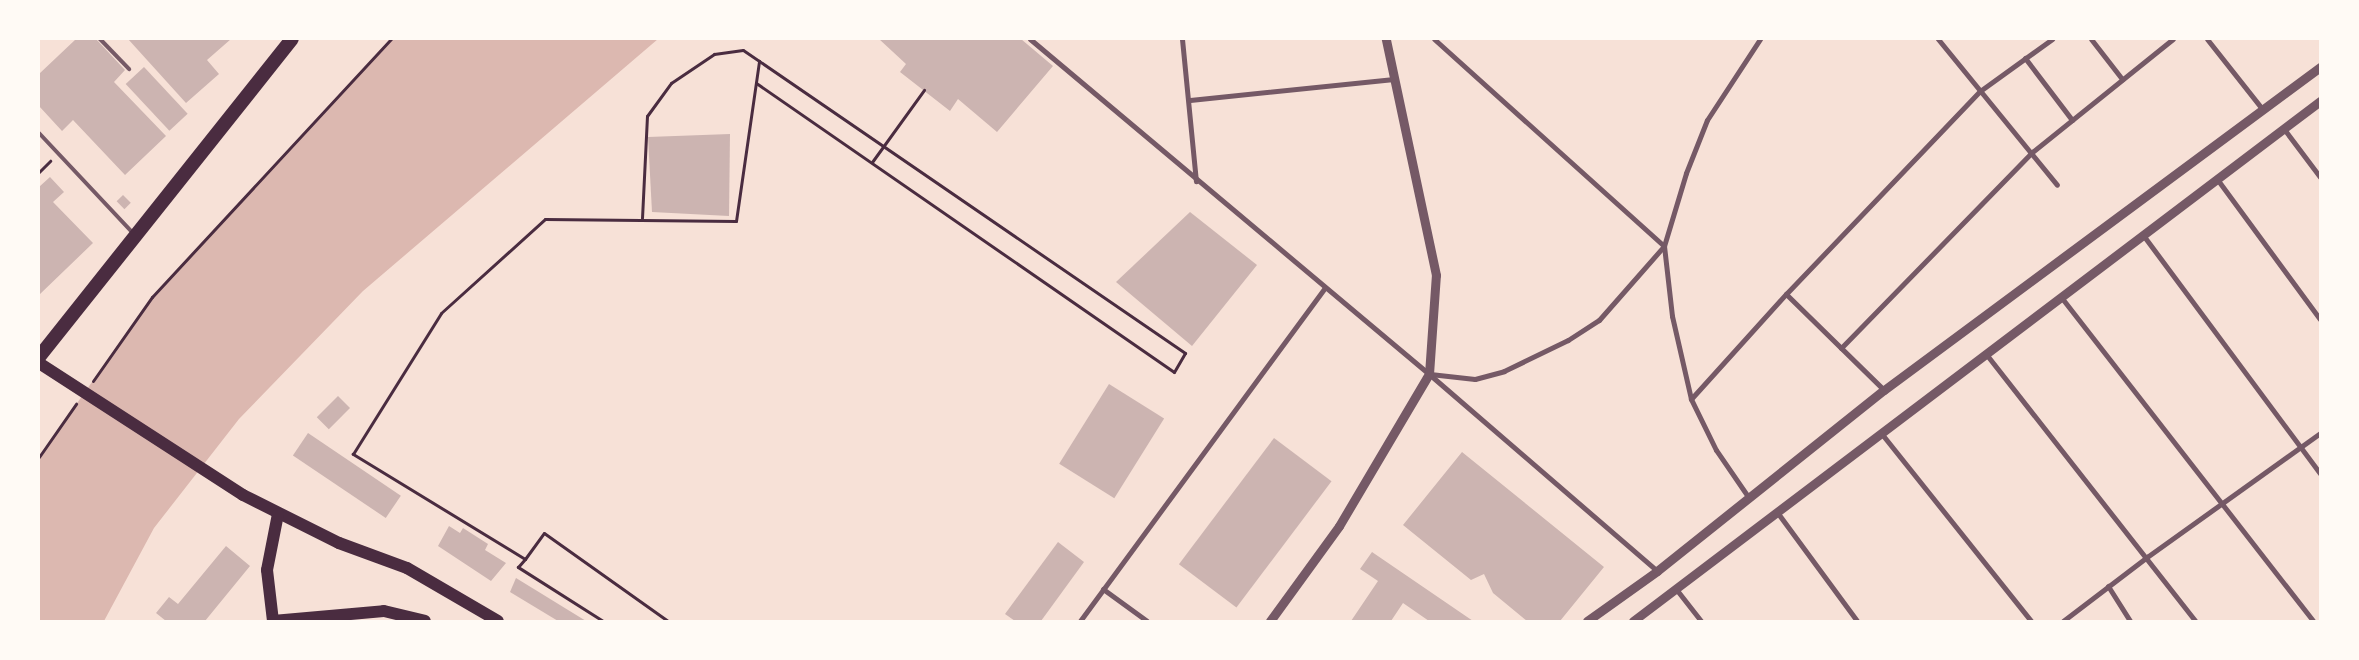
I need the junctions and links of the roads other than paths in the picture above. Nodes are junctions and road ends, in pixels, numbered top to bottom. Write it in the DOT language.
graph roads {
  1 [pos="100,39"];
  2 [pos="292,39"];
  3 [pos="1030,39"];
  4 [pos="1182,39"];
  5 [pos="1386,39"];
  6 [pos="1434,39"];
  7 [pos="1760,39"];
  8 [pos="1938,39"];
  9 [pos="2052,39"];
  10 [pos="2091,39"];
  11 [pos="2173,39"];
  12 [pos="2207,39"];
  13 [pos="2025,58"];
  14 [pos="2320,67"];
  15 [pos="129,68"];
  16 [pos="1394,79"];
  17 [pos="2122,79"];
  18 [pos="1980,91"];
  19 [pos="1190,100"];
  20 [pos="2320,101"];
  21 [pos="2263,110"];
  22 [pos="2072,120"];
  23 [pos="2284,129"];
  24 [pos="39,133"];
  25 [pos="2031,153"];
  26 [pos="2320,177"];
  27 [pos="2217,179"];
  28 [pos="1196,180"];
  29 [pos="2057,185"];
  30 [pos="136,235"];
  31 [pos="2143,235"];
  32 [pos="1664,246"];
  33 [pos="1325,288"];
  34 [pos="1786,294"];
  35 [pos="2061,297"];
  36 [pos="2320,319"];
  37 [pos="1841,348"];
  38 [pos="1986,354"];
  39 [pos="39,357"];
  40 [pos="39,362"];
  41 [pos="1429,374"];
  42 [pos="1884,390"];
  43 [pos="1691,399"];
  44 [pos="1882,433"];
  45 [pos="2320,434"];
  46 [pos="2301,447"];
  47 [pos="2320,473"];
  48 [pos="1749,498"];
  49 [pos="2222,504"];
  50 [pos="1778,512"];
  51 [pos="278,514"];
  52 [pos="2147,557"];
  53 [pos="1657,571"];
  54 [pos="2108,586"];
  55 [pos="1103,588"];
  56 [pos="1676,589"];
  57 [pos="273,621"];
  58 [pos="425,621"];
  59 [pos="498,621"];
  60 [pos="1080,621"];
  61 [pos="1147,621"];
  62 [pos="1270,621"];
  63 [pos="1587,621"];
  64 [pos="1633,621"];
  65 [pos="1701,621"];
  66 [pos="1857,621"];
  67 [pos="2032,621"];
  68 [pos="2063,621"];
  69 [pos="2130,621"];
  70 [pos="2196,621"];
  71 [pos="2313,621"];
  1 -- 15 [label="lane"];
  2 -- 30 [label="highway"];
  3 -- 28 [label="street"];
  4 -- 19 [label="street"];
  5 -- 16 [label="street"];
  6 -- 32 [label="street"];
  7 -- 32 [label="street"];
  8 -- 18 [label="street"];
  9 -- 13 [label="street"];
  10 -- 17 [label="street"];
  11 -- 17 [label="street"];
  12 -- 21 [label="street"];
  13 -- 18 [label="street"];
  13 -- 22 [label="street"];
  14 -- 21 [label="street"];
  16 -- 19 [label="street"];
  16 -- 41 [label="street"];
  17 -- 22 [label="street"];
  18 -- 25 [label="street"];
  18 -- 34 [label="street"];
  19 -- 28 [label="street"];
  20 -- 23 [label="street"];
  21 -- 42 [label="street"];
  22 -- 25 [label="street"];
  23 -- 26 [label="street"];
  23 -- 27 [label="street"];
  24 -- 30 [label="lane"];
  25 -- 29 [label="street"];
  25 -- 37 [label="street"];
  27 -- 31 [label="street"];
  27 -- 36 [label="street"];
  28 -- 33 [label="street"];
  30 -- 39 [label="highway"];
  31 -- 35 [label="street"];
  31 -- 46 [label="street"];
  32 -- 41 [label="street"];
  32 -- 43 [label="street"];
  33 -- 41 [label="street"];
  33 -- 55 [label="street"];
  34 -- 37 [label="street"];
  34 -- 43 [label="street"];
  35 -- 38 [label="street"];
  35 -- 49 [label="street"];
  37 -- 42 [label="street"];
  38 -- 44 [label="street"];
  38 -- 52 [label="street"];
  40 -- 51 [label="main road"];
  41 -- 53 [label="street"];
  41 -- 62 [label="street"];
  42 -- 48 [label="street"];
  43 -- 48 [label="street"];
  44 -- 50 [label="street"];
  44 -- 67 [label="street"];
  45 -- 46 [label="street"];
  46 -- 47 [label="street"];
  46 -- 49 [label="street"];
  48 -- 53 [label="street"];
  49 -- 52 [label="street"];
  49 -- 71 [label="street"];
  50 -- 56 [label="street"];
  50 -- 66 [label="street"];
  51 -- 57 [label="main road"];
  51 -- 59 [label="main road"];
  52 -- 54 [label="street"];
  52 -- 70 [label="street"];
  53 -- 63 [label="street"];
  54 -- 68 [label="street"];
  54 -- 69 [label="street"];
  55 -- 60 [label="street"];
  55 -- 61 [label="street"];
  56 -- 64 [label="street"];
  56 -- 65 [label="street"];
  57 -- 58 [label="main road"];
}
